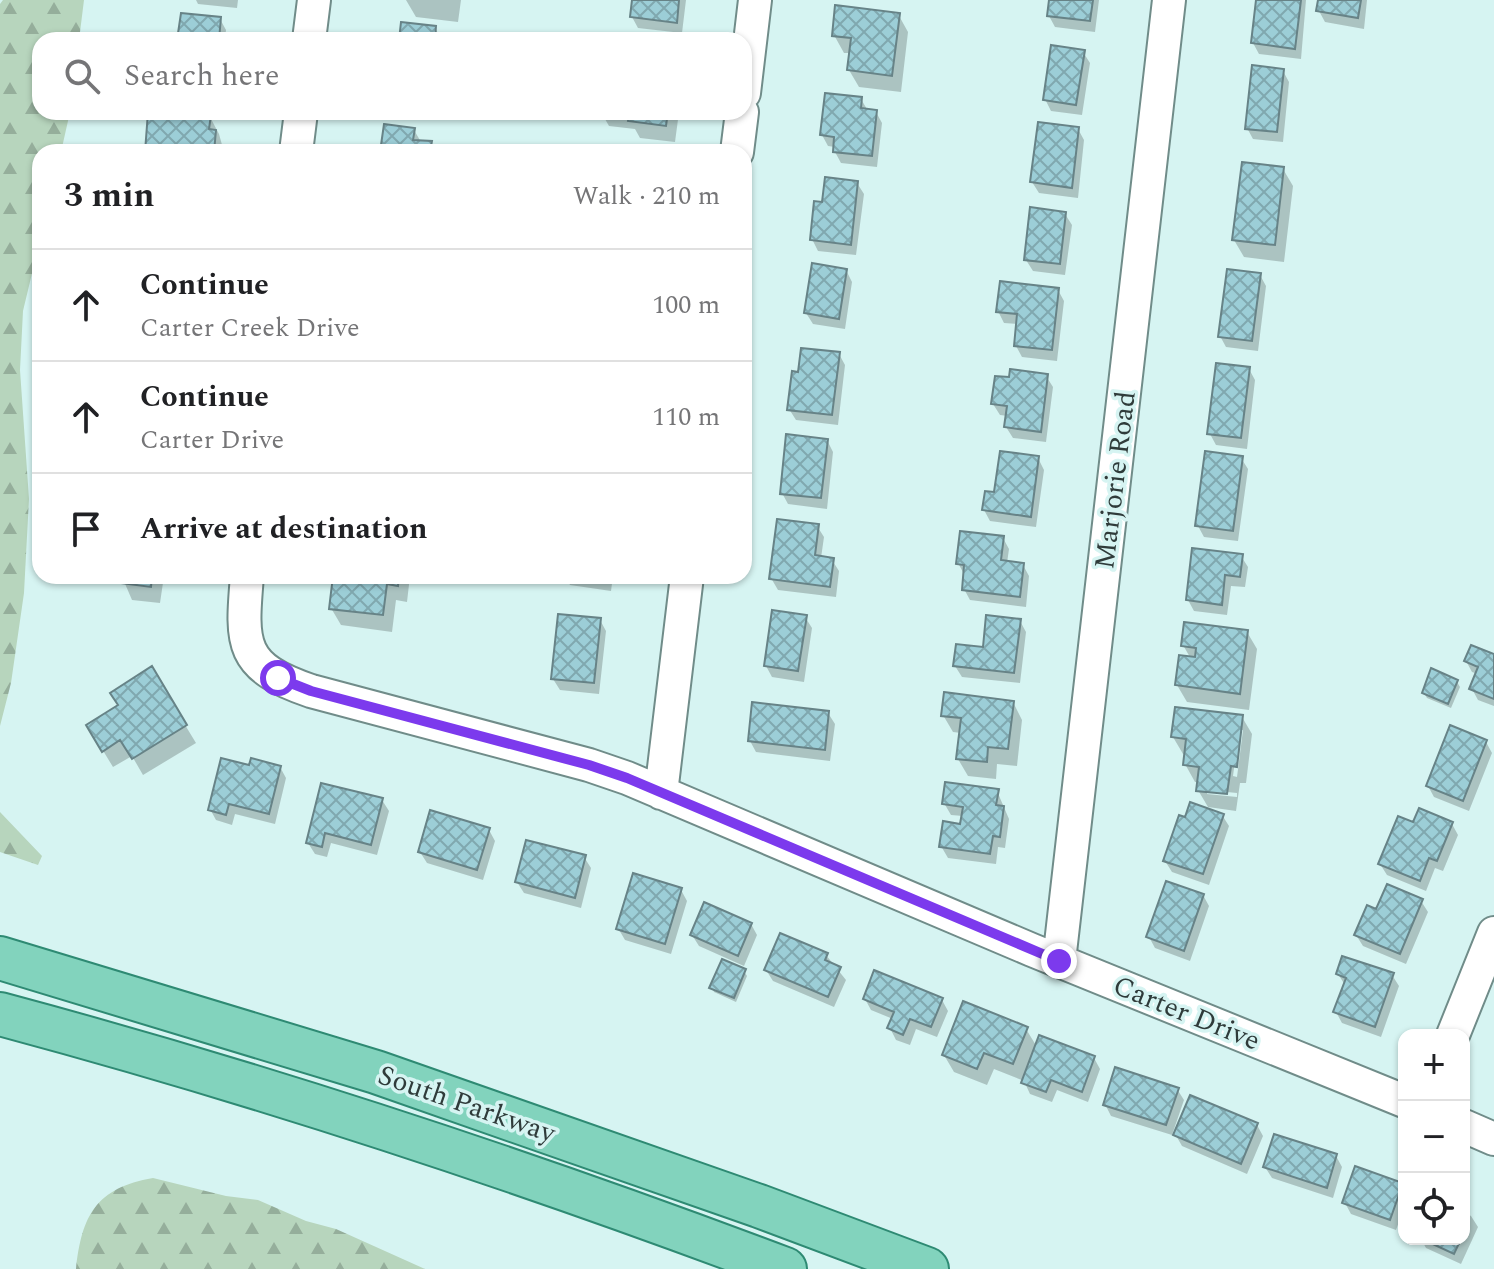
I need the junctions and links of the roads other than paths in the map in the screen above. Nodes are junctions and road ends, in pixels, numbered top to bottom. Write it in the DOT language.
graph roads {
  1 [pos="314,0"];
  2 [pos="755,0"];
  3 [pos="1169,0"];
  4 [pos="310,32"];
  5 [pos="751,32"];
  6 [pos="300,120"];
  7 [pos="741,120"];
  8 [pos="297,144"];
  9 [pos="738,144"];
  10 [pos="247,584"];
  11 [pos="686,584"];
  12 [pos="661,793"];
  13 [pos="1494,933"];
  14 [pos="0,958"];
  15 [pos="1059,961"];
  16 [pos="0,1014"];
  17 [pos="1455,1029"];
  18 [pos="1398,1099"];
  19 [pos="1470,1129"];
  20 [pos="1494,1139"];
  21 [pos="785,1269"];
  22 [pos="927,1269"];
  1 -- 4 [label="street"];
  2 -- 5 [label="street"];
  3 -- 15 [label="street, Marjorie Road"];
  6 -- 8 [label="street"];
  7 -- 9 [label="street"];
  10 -- 12 [label="street, Carter Drive"];
  11 -- 12 [label="street"];
  12 -- 15 [label="street, Carter Drive"];
  13 -- 17 [label="street"];
  14 -- 22 [label="main road, South Parkway"];
  15 -- 18 [label="street, Carter Drive"];
  16 -- 21 [label="main road, South Parkway"];
  19 -- 20 [label="street"];
}
